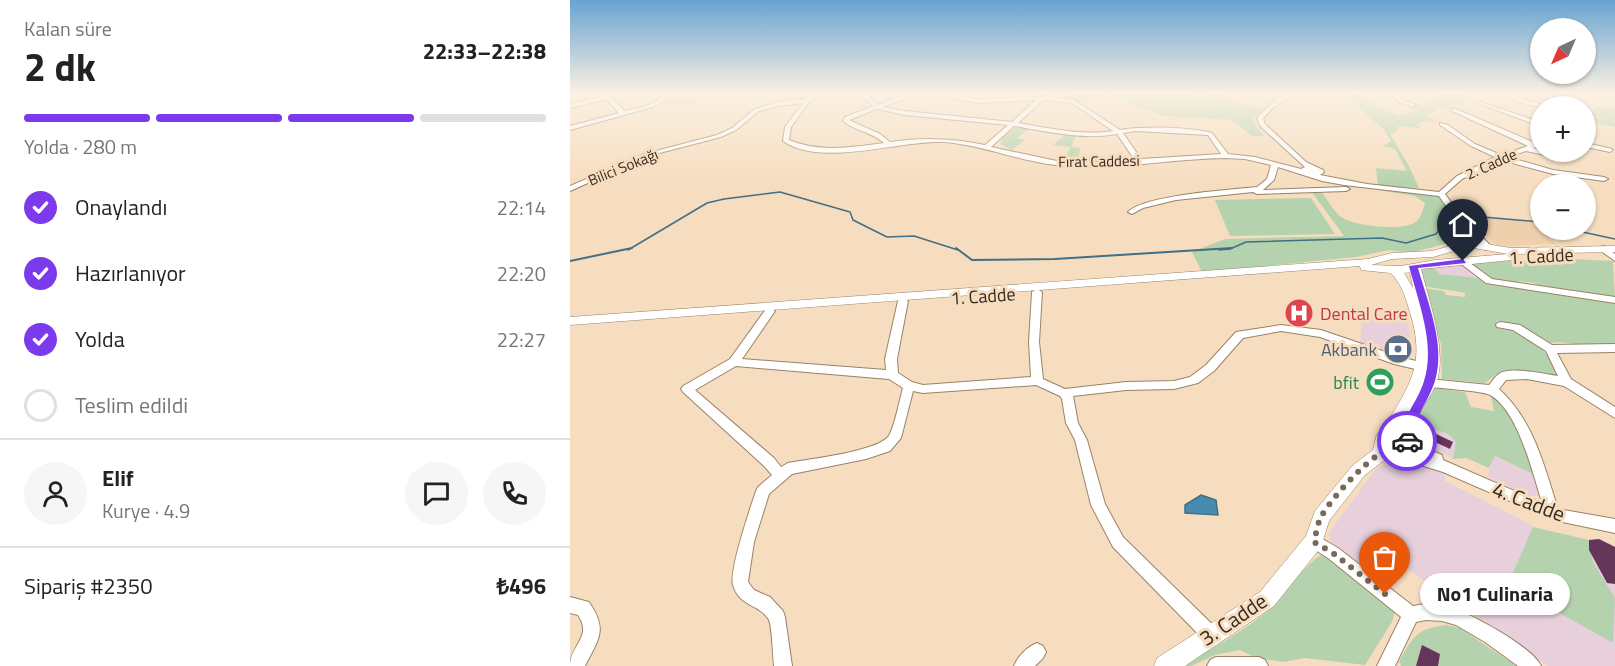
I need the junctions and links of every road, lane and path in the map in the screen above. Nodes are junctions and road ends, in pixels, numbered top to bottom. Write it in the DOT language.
graph roads {
  1 [pos="585,124"];
  2 [pos="740,124"];
  3 [pos="790,124"];
  4 [pos="849,124"];
  5 [pos="1015,124"];
  6 [pos="1108,124"];
  7 [pos="1262,124"];
  8 [pos="1442,124"];
  9 [pos="1488,124"];
  10 [pos="570,128"];
  11 [pos="1118,131"];
  12 [pos="887,142"];
  13 [pos="1530,142"];
  14 [pos="988,146"];
  15 [pos="1596,147"];
  16 [pos="1530,148"];
  17 [pos="1526,149"];
  18 [pos="1530,150"];
  19 [pos="1610,150"];
  20 [pos="1226,156"];
  21 [pos="1500,158"];
  22 [pos="1139,161"];
  23 [pos="1275,164"];
  24 [pos="1309,170"];
  25 [pos="1604,179"];
  26 [pos="1373,187"];
  27 [pos="570,189"];
  28 [pos="1250,192"];
  29 [pos="1441,194"];
  30 [pos="1132,212"];
  31 [pos="1456,215"];
  32 [pos="1451,248"];
  33 [pos="1488,253"];
  34 [pos="1612,253"];
  35 [pos="1385,258"];
  36 [pos="1463,261"];
  37 [pos="1414,266"];
  38 [pos="1396,270"];
  39 [pos="1036,292"];
  40 [pos="1615,300"];
  41 [pos="903,301"];
  42 [pos="770,311"];
  43 [pos="570,321"];
  44 [pos="1501,325"];
  45 [pos="570,329"];
  46 [pos="1615,348"];
  47 [pos="1550,349"];
  48 [pos="734,362"];
  49 [pos="1424,367"];
  50 [pos="892,375"];
  51 [pos="1037,381"];
  52 [pos="1567,382"];
  53 [pos="1429,383"];
  54 [pos="909,386"];
  55 [pos="1492,390"];
  56 [pos="1064,393"];
  57 [pos="1612,408"];
  58 [pos="1395,447"];
  59 [pos="780,475"];
  60 [pos="1553,514"];
  61 [pos="1615,526"];
  62 [pos="1314,542"];
  63 [pos="570,605"];
  64 [pos="1411,615"];
  65 [pos="1211,635"];
  66 [pos="1037,652"];
  67 [pos="576,666"];
  68 [pos="783,666"];
  69 [pos="1023,666"];
  70 [pos="1165,666"];
  71 [pos="1216,666"];
  72 [pos="1259,666"];
  73 [pos="1386,666"];
  74 [pos="1532,666"];
  1 -- 10 [label="street"];
  2 -- 27 [label="street, Bilici Sokağı"];
  3 -- 12 [label="street, Fırat Caddesi"];
  4 -- 12 [label="street"];
  5 -- 11 [label="street"];
  5 -- 14 [label="street"];
  6 -- 11 [label="street"];
  7 -- 24 [label="street"];
  8 -- 21 [label="street"];
  9 -- 13 [label="street"];
  11 -- 20 [label="street"];
  11 -- 22 [label="street"];
  12 -- 14 [label="street, Fırat Caddesi"];
  14 -- 22 [label="street, Fırat Caddesi"];
  15 -- 19 [label="street"];
  16 -- 17 [label="street, 2. Cadde"];
  17 -- 18 [label="street"];
  17 -- 21 [label="street, 2. Cadde"];
  20 -- 22 [label="street, Fırat Caddesi"];
  20 -- 23 [label="street, Fırat Caddesi"];
  21 -- 25 [label="street"];
  21 -- 29 [label="street, 2. Cadde"];
  23 -- 24 [label="street, Fırat Caddesi"];
  23 -- 28 [label="street"];
  24 -- 26 [label="street, Fırat Caddesi"];
  26 -- 28 [label="street"];
  26 -- 29 [label="street, Fırat Caddesi"];
  28 -- 30 [label="street"];
  29 -- 31 [label="street"];
  31 -- 32 [label="street"];
  31 -- 33 [label="street"];
  32 -- 33 [label="main road, 1. Cadde"];
  32 -- 35 [label="main road, 1. Cadde"];
  33 -- 34 [label="main road, 1. Cadde"];
  33 -- 36 [label="main road, 1. Cadde"];
  35 -- 38 [label="main road"];
  35 -- 43 [label="main road, 1. Cadde"];
  36 -- 37 [label="main road, 1. Cadde"];
  36 -- 40 [label="street"];
  37 -- 38 [label="main road, 1. Cadde"];
  37 -- 53 [label="main road"];
  38 -- 39 [label="main road, 1. Cadde"];
  38 -- 49 [label="main road, 3. Cadde"];
  39 -- 41 [label="main road, 1. Cadde"];
  39 -- 51 [label="street"];
  41 -- 42 [label="main road, 1. Cadde"];
  41 -- 50 [label="street"];
  42 -- 45 [label="main road, 1. Cadde"];
  42 -- 48 [label="street"];
  44 -- 47 [label="street"];
  46 -- 47 [label="street"];
  47 -- 52 [label="street"];
  48 -- 50 [label="street"];
  48 -- 59 [label="street"];
  49 -- 56 [label="street"];
  49 -- 58 [label="main road, 3. Cadde"];
  50 -- 54 [label="street"];
  51 -- 54 [label="street"];
  51 -- 56 [label="street"];
  52 -- 55 [label="street"];
  52 -- 57 [label="street"];
  53 -- 55 [label="street"];
  53 -- 58 [label="main road"];
  54 -- 59 [label="street"];
  55 -- 60 [label="street"];
  56 -- 65 [label="street"];
  58 -- 60 [label="street, 4. Cadde"];
  58 -- 62 [label="main road, 3. Cadde"];
  59 -- 68 [label="street"];
  60 -- 61 [label="street, 4. Cadde"];
  62 -- 64 [label="street"];
  62 -- 65 [label="main road, 3. Cadde"];
  63 -- 67 [label="street"];
  64 -- 73 [label="street"];
  64 -- 74 [label="street"];
  65 -- 70 [label="main road, 3. Cadde"];
  66 -- 69 [label="street"];
  71 -- 72 [label="street"];
}
